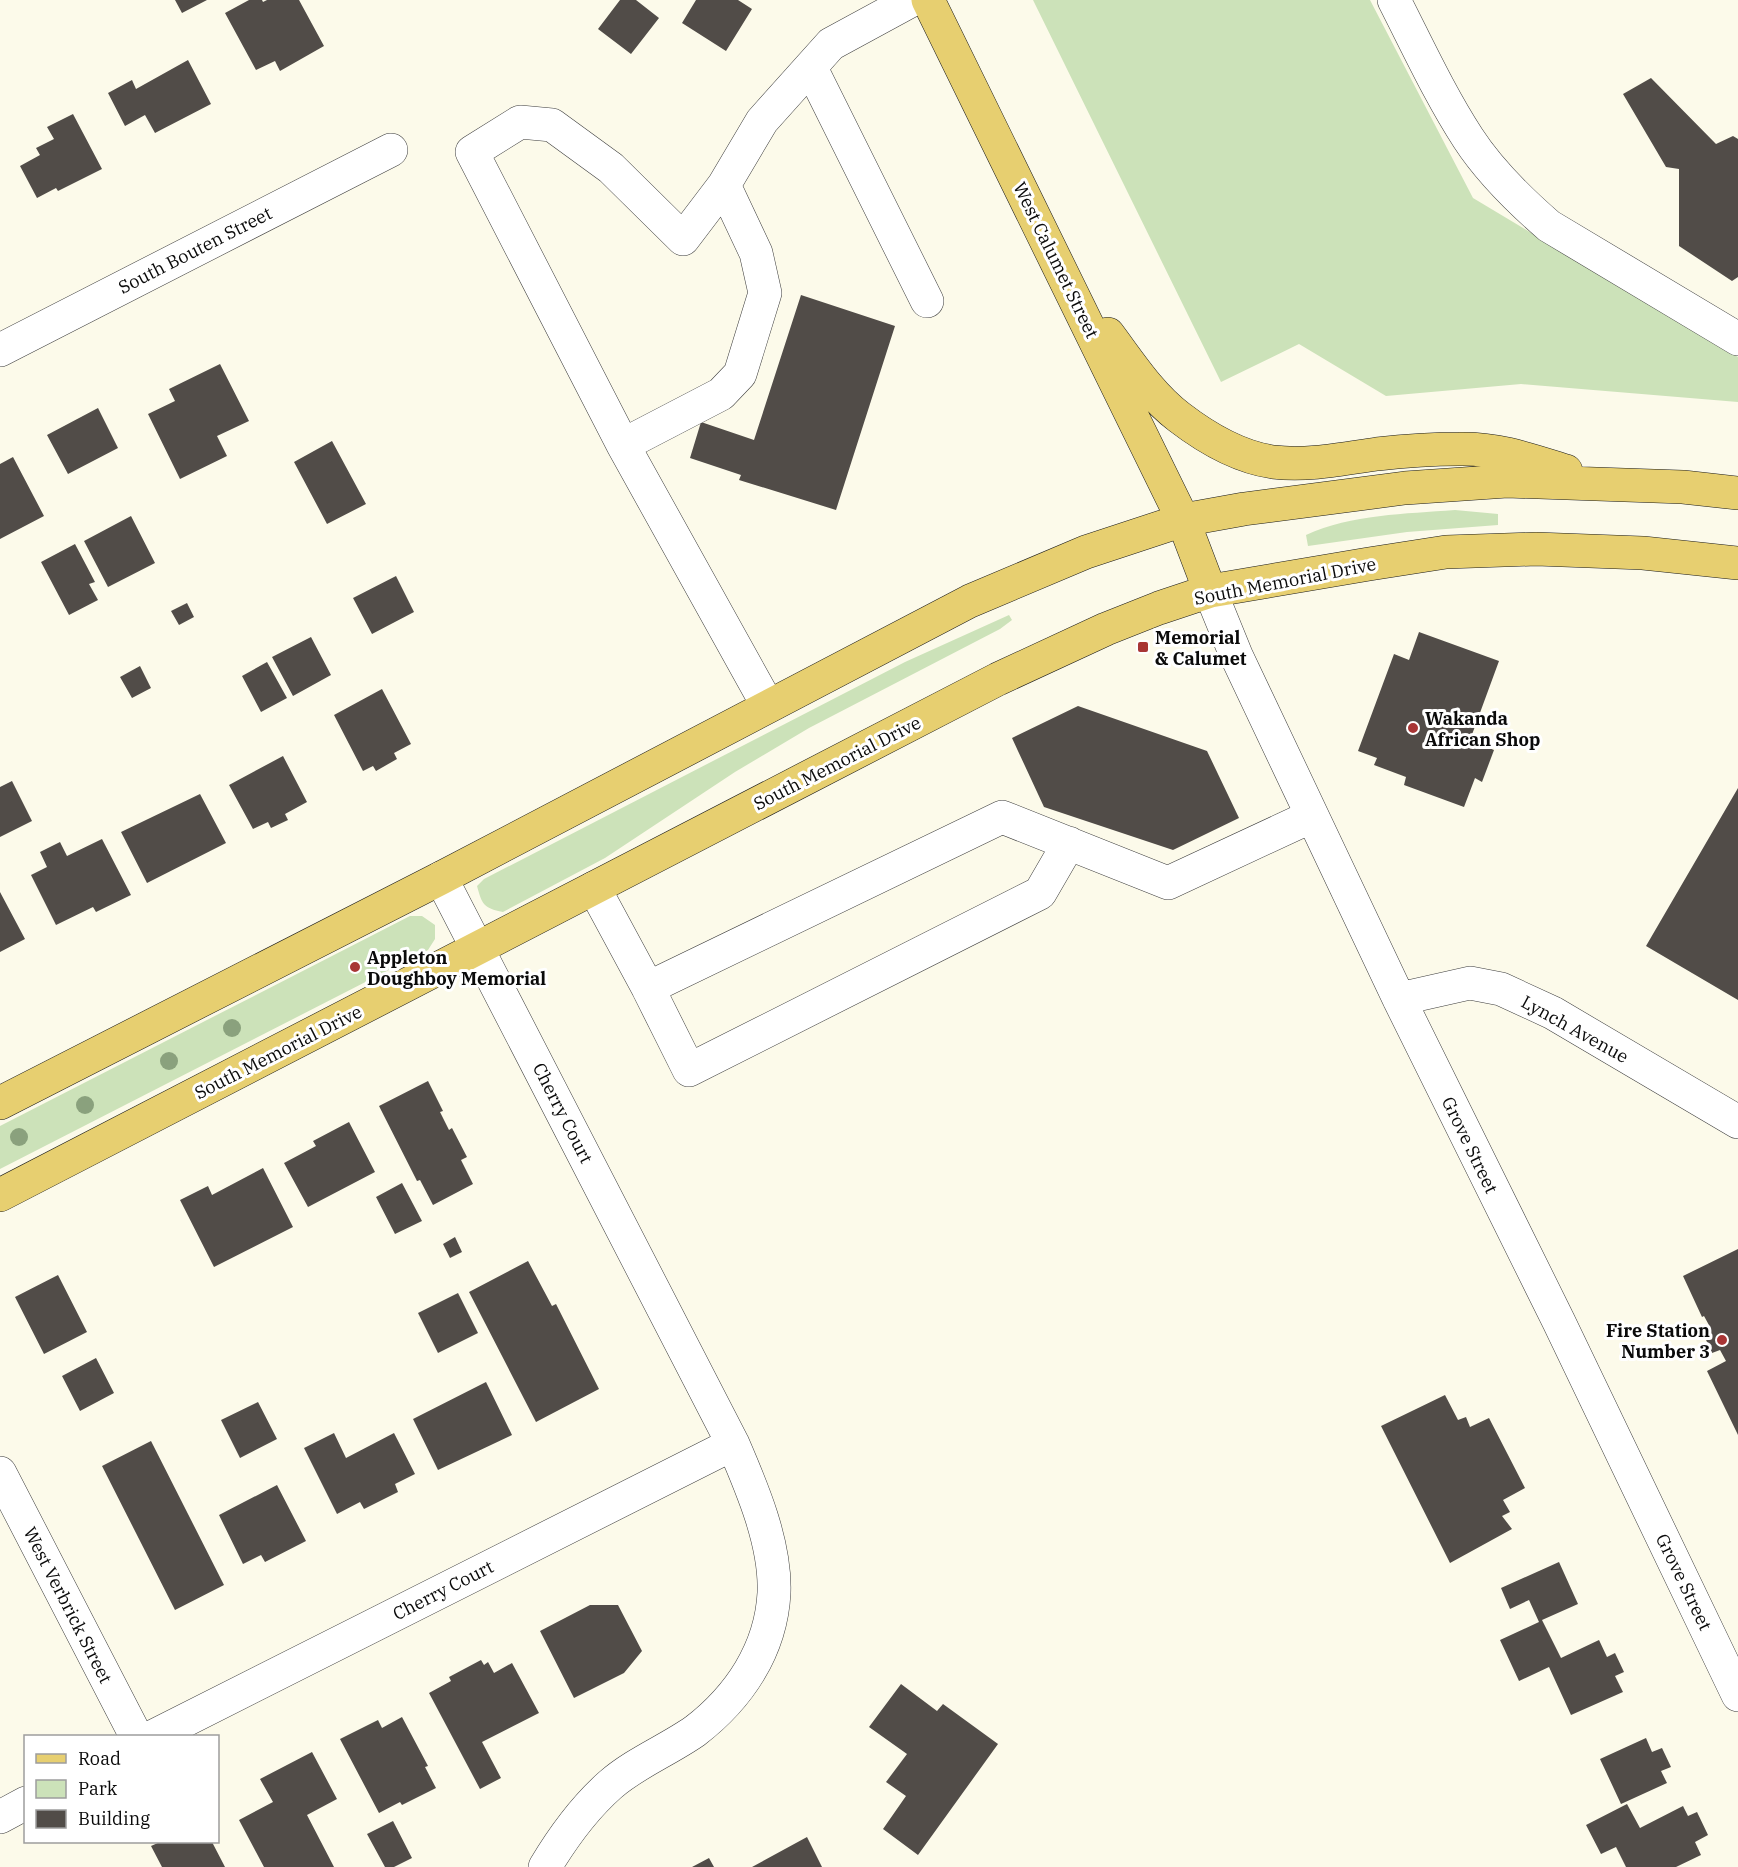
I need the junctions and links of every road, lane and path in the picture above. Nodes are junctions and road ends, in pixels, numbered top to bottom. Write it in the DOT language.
graph roads {
  1 [pos="912,0"];
  2 [pos="927,0"];
  3 [pos="1394,0"];
  4 [pos="811,68"];
  5 [pos="391,150"];
  6 [pos="724,184"];
  7 [pos="1063,274"];
  8 [pos="927,302"];
  9 [pos="1738,339"];
  10 [pos="0,350"];
  11 [pos="623,445"];
  12 [pos="1605,483"];
  13 [pos="1738,493"];
  14 [pos="1183,520"];
  15 [pos="1738,563"];
  16 [pos="1210,591"];
  17 [pos="768,706"];
  18 [pos="1312,816"];
  19 [pos="1069,843"];
  20 [pos="441,878"];
  21 [pos="594,888"];
  22 [pos="478,948"];
  23 [pos="648,988"];
  24 [pos="1399,999"];
  25 [pos="0,1103"];
  26 [pos="1738,1122"];
  27 [pos="0,1196"];
  28 [pos="733,1444"];
  29 [pos="0,1473"];
  30 [pos="1738,1695"];
  31 [pos="135,1735"];
  32 [pos="158,1735"];
  33 [pos="24,1804"];
  34 [pos="0,1817"];
  35 [pos="545,1867"];
  1 -- 4 [label="street"];
  2 -- 7 [label="main road, West Calumet Street"];
  3 -- 9 [label="street"];
  4 -- 6 [label="street"];
  4 -- 8 [label="street"];
  5 -- 10 [label="street, South Bouten Street"];
  6 -- 11 [label="street"];
  6 -- 11 [label="street"];
  7 -- 12 [label="main road"];
  7 -- 14 [label="main road, West Calumet Street"];
  11 -- 17 [label="street"];
  12 -- 13 [label="main road"];
  12 -- 14 [label="main road"];
  14 -- 16 [label="main road, West Calumet Street"];
  14 -- 17 [label="main road"];
  15 -- 16 [label="main road, South Memorial Drive"];
  16 -- 18 [label="street, Grove Street"];
  16 -- 21 [label="main road, South Memorial Drive"];
  17 -- 20 [label="main road"];
  18 -- 19 [label="street"];
  18 -- 24 [label="street, Grove Street"];
  19 -- 23 [label="street"];
  19 -- 23 [label="street"];
  20 -- 22 [label="street, Cherry Court"];
  20 -- 25 [label="main road"];
  21 -- 22 [label="main road, South Memorial Drive"];
  21 -- 23 [label="street"];
  22 -- 27 [label="main road, South Memorial Drive"];
  22 -- 28 [label="street, Cherry Court"];
  24 -- 26 [label="street, Lynch Avenue"];
  24 -- 30 [label="street, Grove Street"];
  28 -- 32 [label="street, Cherry Court"];
  28 -- 35 [label="street, Cherry Court"];
  29 -- 31 [label="street, West Verbrick Street"];
  33 -- 34 [label="street"];
}
